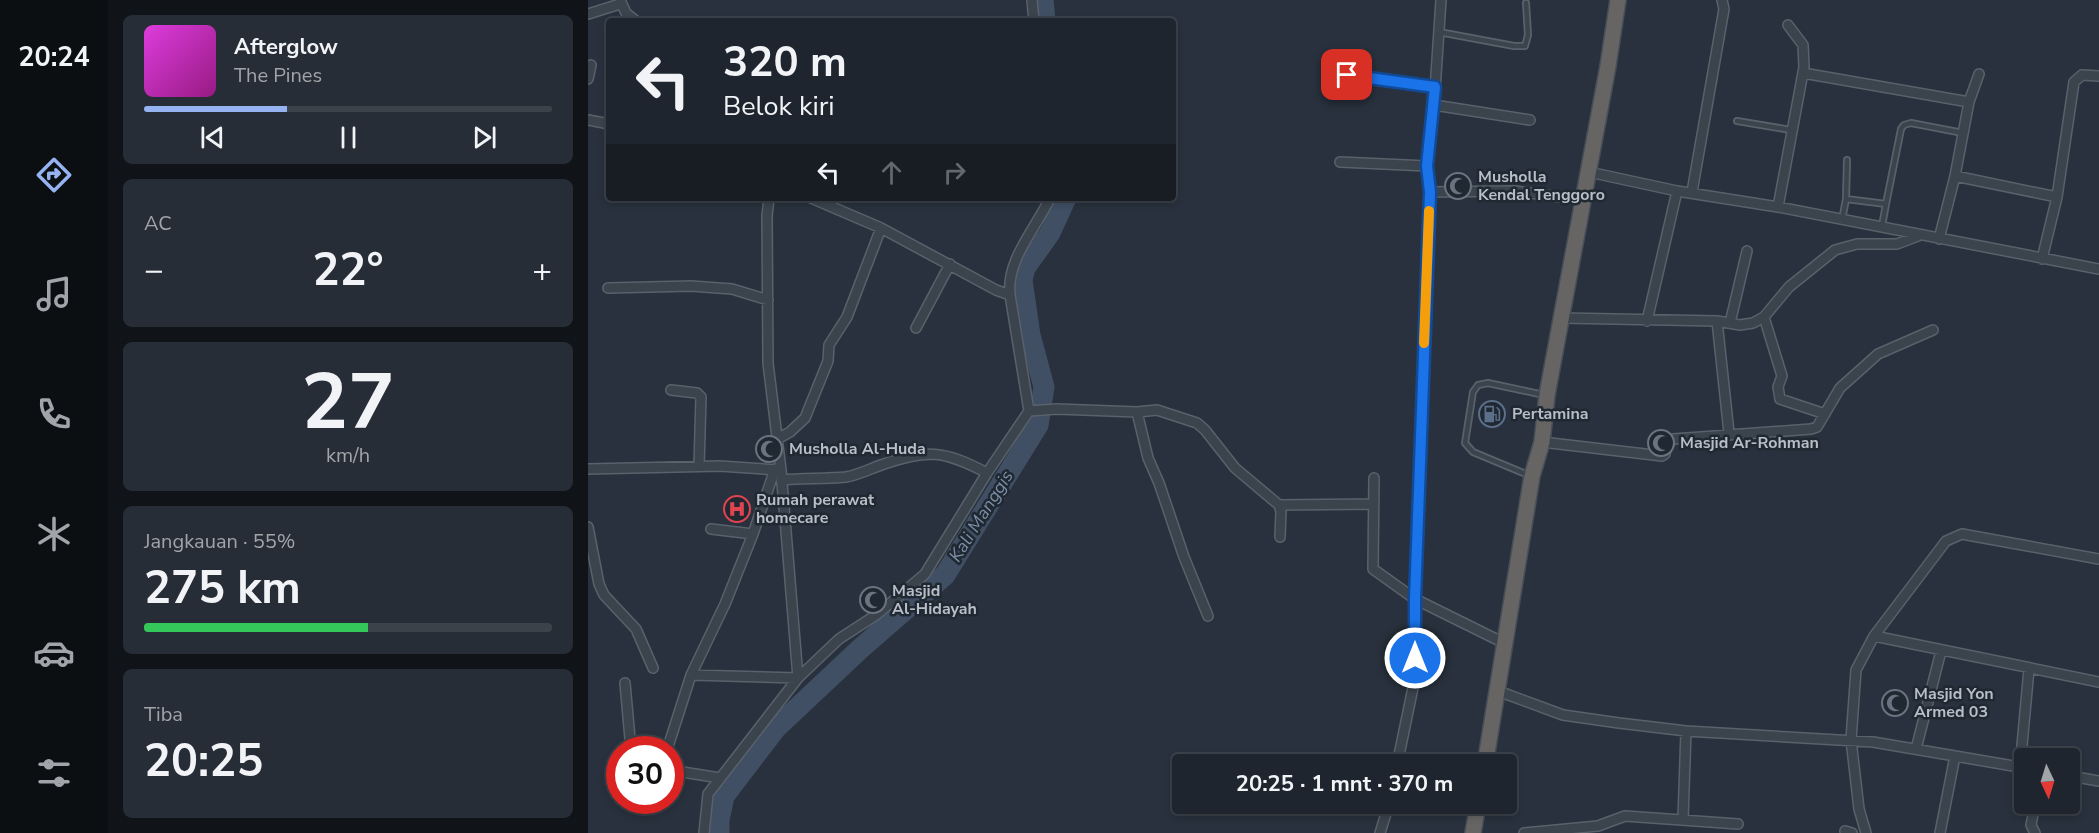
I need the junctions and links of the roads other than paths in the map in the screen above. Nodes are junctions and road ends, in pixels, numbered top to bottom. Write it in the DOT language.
graph roads {
  1 [pos="1032,0"];
  2 [pos="1441,0"];
  3 [pos="1618,0"];
  4 [pos="1722,0"];
  5 [pos="620,2"];
  6 [pos="1526,3"];
  7 [pos="588,14"];
  8 [pos="633,18"];
  9 [pos="1034,18"];
  10 [pos="1788,25"];
  11 [pos="1439,32"];
  12 [pos="591,65"];
  13 [pos="1803,74"];
  14 [pos="1979,74"];
  15 [pos="1347,75"];
  16 [pos="2099,76"];
  17 [pos="588,79"];
  18 [pos="1435,87"];
  19 [pos="1969,102"];
  20 [pos="1434,105"];
  21 [pos="588,120"];
  22 [pos="1530,120"];
  23 [pos="1737,121"];
  24 [pos="606,123"];
  25 [pos="1791,130"];
  26 [pos="1963,133"];
  27 [pos="1847,160"];
  28 [pos="1340,162"];
  29 [pos="1427,166"];
  30 [pos="1589,172"];
  31 [pos="1955,176"];
  32 [pos="1677,191"];
  33 [pos="1430,192"];
  34 [pos="1692,192"];
  35 [pos="2057,196"];
  36 [pos="1846,199"];
  37 [pos="1582,200"];
  38 [pos="769,201"];
  39 [pos="818,201"];
  40 [pos="1048,201"];
  41 [pos="1886,204"];
  42 [pos="1778,207"];
  43 [pos="1842,220"];
  44 [pos="1882,226"];
  45 [pos="881,228"];
  46 [pos="1918,236"];
  47 [pos="1939,239"];
  48 [pos="1747,251"];
  49 [pos="2042,259"];
  50 [pos="950,264"];
  51 [pos="2099,269"];
  52 [pos="608,288"];
  53 [pos="1010,295"];
  54 [pos="768,300"];
  55 [pos="1764,317"];
  56 [pos="1562,318"];
  57 [pos="1647,321"];
  58 [pos="1717,321"];
  59 [pos="1730,323"];
  60 [pos="916,328"];
  61 [pos="1933,330"];
  62 [pos="671,390"];
  63 [pos="1546,395"];
  64 [pos="1032,410"];
  65 [pos="1137,412"];
  66 [pos="1825,414"];
  67 [pos="1729,433"];
  68 [pos="777,439"];
  69 [pos="1542,442"];
  70 [pos="699,466"];
  71 [pos="588,469"];
  72 [pos="779,473"];
  73 [pos="987,473"];
  74 [pos="1532,476"];
  75 [pos="1374,478"];
  76 [pos="1374,504"];
  77 [pos="1279,505"];
  78 [pos="588,527"];
  79 [pos="711,529"];
  80 [pos="753,534"];
  81 [pos="1280,537"];
  82 [pos="2099,559"];
  83 [pos="1415,599"];
  84 [pos="1208,615"];
  85 [pos="1874,636"];
  86 [pos="1504,643"];
  87 [pos="1941,651"];
  88 [pos="653,668"];
  89 [pos="2029,669"];
  90 [pos="691,675"];
  91 [pos="798,678"];
  92 [pos="2099,682"];
  93 [pos="625,683"];
  94 [pos="1498,691"];
  95 [pos="1686,730"];
  96 [pos="630,736"];
  97 [pos="671,736"];
  98 [pos="1851,740"];
  99 [pos="2023,748"];
  100 [pos="1916,749"];
  101 [pos="1399,754"];
  102 [pos="1487,754"];
  103 [pos="1955,756"];
  104 [pos="2014,767"];
  105 [pos="684,772"];
  106 [pos="720,778"];
  107 [pos="2080,778"];
  108 [pos="2099,781"];
  109 [pos="1386,814"];
  110 [pos="1476,814"];
  111 [pos="2033,814"];
  112 [pos="1683,819"];
  113 [pos="1738,824"];
  114 [pos="1599,830"];
  115 [pos="704,833"];
  116 [pos="1380,833"];
  117 [pos="1473,833"];
  118 [pos="1524,833"];
  119 [pos="1866,833"];
  120 [pos="1940,833"];
  121 [pos="2035,833"];
  1 -- 9 [label="street"];
  2 -- 11 [label="street"];
  3 -- 30 [label="highway"];
  4 -- 34 [label="street"];
  5 -- 7 [label="street"];
  5 -- 8 [label="street"];
  6 -- 11 [label="lane"];
  10 -- 13 [label="street"];
  11 -- 18 [label="street"];
  12 -- 17 [label="street"];
  13 -- 19 [label="street"];
  13 -- 25 [label="street"];
  14 -- 19 [label="street"];
  15 -- 18 [label="street"];
  16 -- 35 [label="street"];
  18 -- 20 [label="street"];
  19 -- 26 [label="street"];
  20 -- 22 [label="street"];
  20 -- 29 [label="street"];
  21 -- 24 [label="street"];
  23 -- 25 [label="lane"];
  25 -- 42 [label="street"];
  26 -- 31 [label="street"];
  26 -- 41 [label="lane"];
  27 -- 36 [label="lane"];
  28 -- 29 [label="street"];
  29 -- 33 [label="street"];
  30 -- 32 [label="street"];
  30 -- 37 [label="highway"];
  31 -- 35 [label="street"];
  31 -- 47 [label="street"];
  32 -- 34 [label="street"];
  32 -- 57 [label="street"];
  33 -- 37 [label="street"];
  33 -- 83 [label="street"];
  34 -- 42 [label="street"];
  35 -- 49 [label="street"];
  36 -- 41 [label="lane"];
  36 -- 43 [label="lane"];
  37 -- 56 [label="highway"];
  38 -- 54 [label="street"];
  39 -- 45 [label="street"];
  40 -- 53 [label="street"];
  41 -- 44 [label="lane"];
  42 -- 43 [label="street"];
  43 -- 44 [label="street"];
  44 -- 46 [label="street"];
  45 -- 50 [label="street"];
  45 -- 68 [label="street"];
  46 -- 47 [label="street"];
  46 -- 55 [label="street"];
  47 -- 49 [label="street"];
  48 -- 59 [label="street"];
  49 -- 51 [label="street"];
  50 -- 53 [label="street"];
  50 -- 60 [label="street"];
  52 -- 54 [label="street"];
  53 -- 64 [label="street"];
  54 -- 68 [label="street"];
  55 -- 59 [label="street"];
  55 -- 66 [label="street"];
  56 -- 57 [label="street"];
  56 -- 63 [label="highway"];
  57 -- 58 [label="street"];
  58 -- 59 [label="street"];
  58 -- 67 [label="street"];
  61 -- 66 [label="street"];
  62 -- 70 [label="street"];
  63 -- 69 [label="highway"];
  63 -- 74 [label="lane"];
  64 -- 65 [label="street"];
  64 -- 73 [label="street"];
  65 -- 77 [label="street"];
  65 -- 84 [label="street"];
  66 -- 67 [label="street"];
  67 -- 69 [label="street"];
  68 -- 72 [label="street"];
  69 -- 74 [label="highway"];
  70 -- 71 [label="street"];
  70 -- 72 [label="street"];
  72 -- 73 [label="street"];
  72 -- 80 [label="street"];
  72 -- 91 [label="street"];
  73 -- 91 [label="street"];
  74 -- 86 [label="highway"];
  75 -- 76 [label="street"];
  76 -- 77 [label="street"];
  76 -- 83 [label="street"];
  77 -- 81 [label="street"];
  78 -- 88 [label="street"];
  79 -- 80 [label="street"];
  80 -- 90 [label="street"];
  82 -- 85 [label="street"];
  83 -- 86 [label="street"];
  83 -- 101 [label="street"];
  85 -- 87 [label="street"];
  85 -- 98 [label="street"];
  86 -- 94 [label="highway"];
  87 -- 89 [label="street"];
  87 -- 100 [label="street"];
  89 -- 92 [label="street"];
  89 -- 99 [label="street"];
  90 -- 91 [label="street"];
  90 -- 97 [label="street"];
  91 -- 106 [label="street"];
  93 -- 96 [label="street"];
  94 -- 95 [label="street"];
  94 -- 102 [label="highway"];
  95 -- 98 [label="street"];
  95 -- 112 [label="street"];
  98 -- 100 [label="street"];
  98 -- 119 [label="street"];
  100 -- 103 [label="street"];
  103 -- 104 [label="street"];
  103 -- 120 [label="street"];
  105 -- 106 [label="street"];
  106 -- 115 [label="street"];
  107 -- 108 [label="street"];
  109 -- 116 [label="street"];
  110 -- 117 [label="highway"];
  111 -- 121 [label="street"];
  112 -- 113 [label="street"];
  112 -- 114 [label="street"];
  114 -- 118 [label="street"];
}
